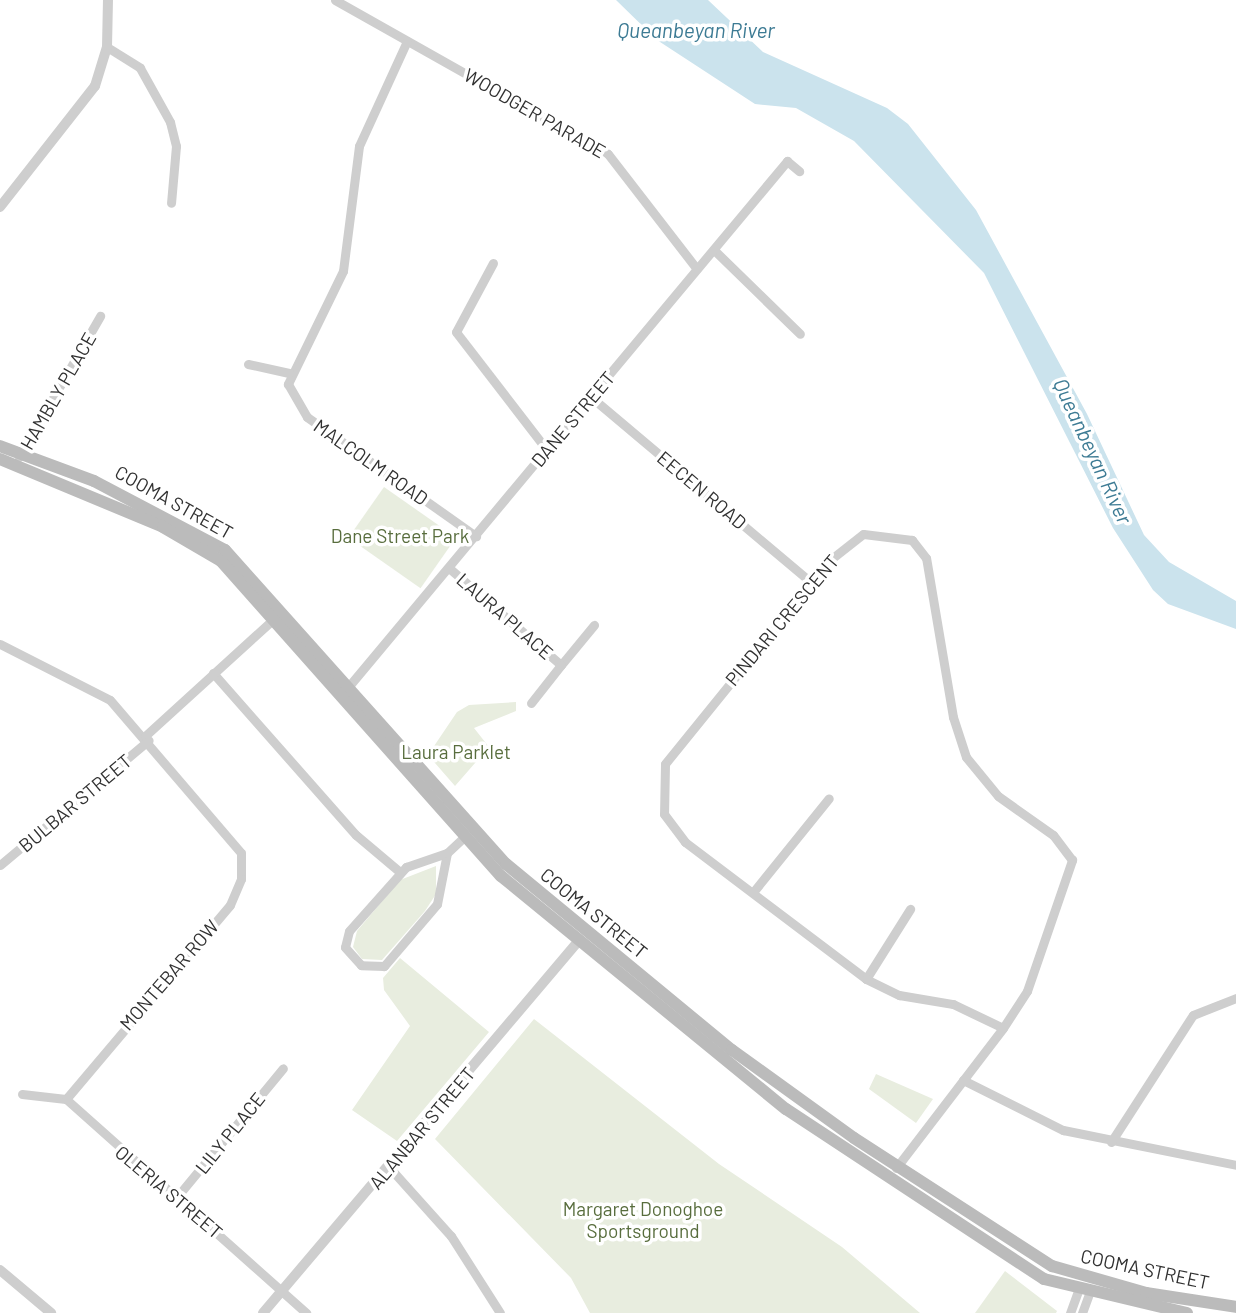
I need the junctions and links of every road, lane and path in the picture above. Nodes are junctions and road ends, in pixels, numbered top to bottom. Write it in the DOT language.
graph roads {
  1 [pos="108,0"];
  2 [pos="335,0"];
  3 [pos="407,41"];
  4 [pos="107,47"];
  5 [pos="799,171"];
  6 [pos="171,202"];
  7 [pos="0,207"];
  8 [pos="714,250"];
  9 [pos="493,263"];
  10 [pos="697,270"];
  11 [pos="100,316"];
  12 [pos="800,334"];
  13 [pos="248,364"];
  14 [pos="289,373"];
  15 [pos="591,397"];
  16 [pos="0,446"];
  17 [pos="547,450"];
  18 [pos="0,459"];
  19 [pos="18,459"];
  20 [pos="476,536"];
  21 [pos="449,568"];
  22 [pos="812,583"];
  23 [pos="283,611"];
  24 [pos="272,621"];
  25 [pos="594,625"];
  26 [pos="0,644"];
  27 [pos="294,646"];
  28 [pos="561,665"];
  29 [pos="213,673"];
  30 [pos="349,686"];
  31 [pos="531,703"];
  32 [pos="147,738"];
  33 [pos="379,744"];
  34 [pos="829,798"];
  35 [pos="469,833"];
  36 [pos="447,853"];
  37 [pos="0,865"];
  38 [pos="400,872"];
  39 [pos="754,891"];
  40 [pos="910,909"];
  41 [pos="583,936"];
  42 [pos="866,979"];
  43 [pos="1236,998"];
  44 [pos="1003,1028"];
  45 [pos="283,1068"];
  46 [pos="962,1080"];
  47 [pos="22,1094"];
  48 [pos="66,1099"];
  49 [pos="1111,1142"];
  50 [pos="1236,1164"];
  51 [pos="897,1166"];
  52 [pos="389,1167"];
  53 [pos="889,1178"];
  54 [pos="176,1198"];
  55 [pos="0,1270"];
  56 [pos="1087,1279"];
  57 [pos="287,1290"];
  58 [pos="1083,1293"];
  59 [pos="1236,1307"];
  60 [pos="51,1313"];
  61 [pos="262,1313"];
  62 [pos="306,1313"];
  63 [pos="500,1313"];
  64 [pos="1070,1313"];
  65 [pos="1082,1313"];
  66 [pos="1187,1313"];
  1 -- 4 [label="street"];
  2 -- 3 [label="street, WOODGER PARADE"];
  3 -- 10 [label="street, WOODGER PARADE"];
  3 -- 14 [label="street"];
  4 -- 6 [label="street"];
  4 -- 7 [label="street"];
  5 -- 8 [label="street, DANE STREET"];
  8 -- 10 [label="street, DANE STREET"];
  8 -- 12 [label="street"];
  9 -- 17 [label="street"];
  10 -- 15 [label="street, DANE STREET"];
  11 -- 19 [label="street, HAMBLY PLACE"];
  13 -- 14 [label="street"];
  14 -- 20 [label="street, MALCOLM ROAD"];
  15 -- 17 [label="street, DANE STREET"];
  15 -- 22 [label="street, EECEN ROAD"];
  16 -- 19 [label="main road, COOMA STREET"];
  17 -- 20 [label="street, DANE STREET"];
  18 -- 19 [label="main road, COOMA STREET"];
  19 -- 23 [label="main road, COOMA STREET"];
  19 -- 24 [label="main road, COOMA STREET"];
  20 -- 21 [label="street, DANE STREET"];
  21 -- 28 [label="street, LAURA PLACE"];
  21 -- 30 [label="street, DANE STREET"];
  22 -- 39 [label="street, PINDARI CRESCENT"];
  22 -- 44 [label="street, PINDARI CRESCENT"];
  23 -- 24 [label="street, BULBAR STREET"];
  23 -- 30 [label="main road, COOMA STREET"];
  24 -- 27 [label="main road, COOMA STREET"];
  24 -- 29 [label="street, BULBAR STREET"];
  25 -- 28 [label="street, LAURA PLACE"];
  26 -- 32 [label="street"];
  27 -- 30 [label="main road"];
  27 -- 33 [label="main road, COOMA STREET"];
  28 -- 31 [label="street, LAURA PLACE"];
  29 -- 32 [label="street, BULBAR STREET"];
  29 -- 38 [label="street"];
  30 -- 33 [label="main road"];
  30 -- 35 [label="main road, COOMA STREET"];
  32 -- 37 [label="street, BULBAR STREET"];
  32 -- 48 [label="street, MONTEBAR ROW"];
  33 -- 35 [label="main road, COOMA STREET"];
  34 -- 39 [label="street"];
  35 -- 36 [label="street"];
  35 -- 41 [label="main road, COOMA STREET"];
  36 -- 38 [label="street"];
  36 -- 38 [label="street"];
  39 -- 42 [label="street, PINDARI CRESCENT"];
  40 -- 42 [label="street"];
  41 -- 51 [label="main road, COOMA STREET"];
  41 -- 52 [label="street, ALANBAR STREET"];
  41 -- 53 [label="main road, COOMA STREET"];
  42 -- 44 [label="street, PINDARI CRESCENT"];
  43 -- 49 [label="street"];
  44 -- 46 [label="street, PINDARI CRESCENT"];
  45 -- 54 [label="street, LILY PLACE"];
  46 -- 49 [label="street"];
  46 -- 51 [label="street, PINDARI CRESCENT"];
  47 -- 48 [label="street"];
  48 -- 54 [label="street, OLERIA STREET"];
  49 -- 50 [label="street"];
  51 -- 53 [label="street, PINDARI CRESCENT"];
  51 -- 56 [label="main road, COOMA STREET"];
  52 -- 57 [label="street, ALANBAR STREET"];
  52 -- 63 [label="street"];
  53 -- 58 [label="main road, COOMA STREET"];
  54 -- 57 [label="street, OLERIA STREET"];
  55 -- 60 [label="street"];
  56 -- 58 [label="main road"];
  56 -- 59 [label="main road, COOMA STREET"];
  57 -- 61 [label="street, ALANBAR STREET"];
  57 -- 62 [label="street, OLERIA STREET"];
  58 -- 64 [label="street"];
  58 -- 65 [label="street"];
  58 -- 66 [label="main road, COOMA STREET"];
}
